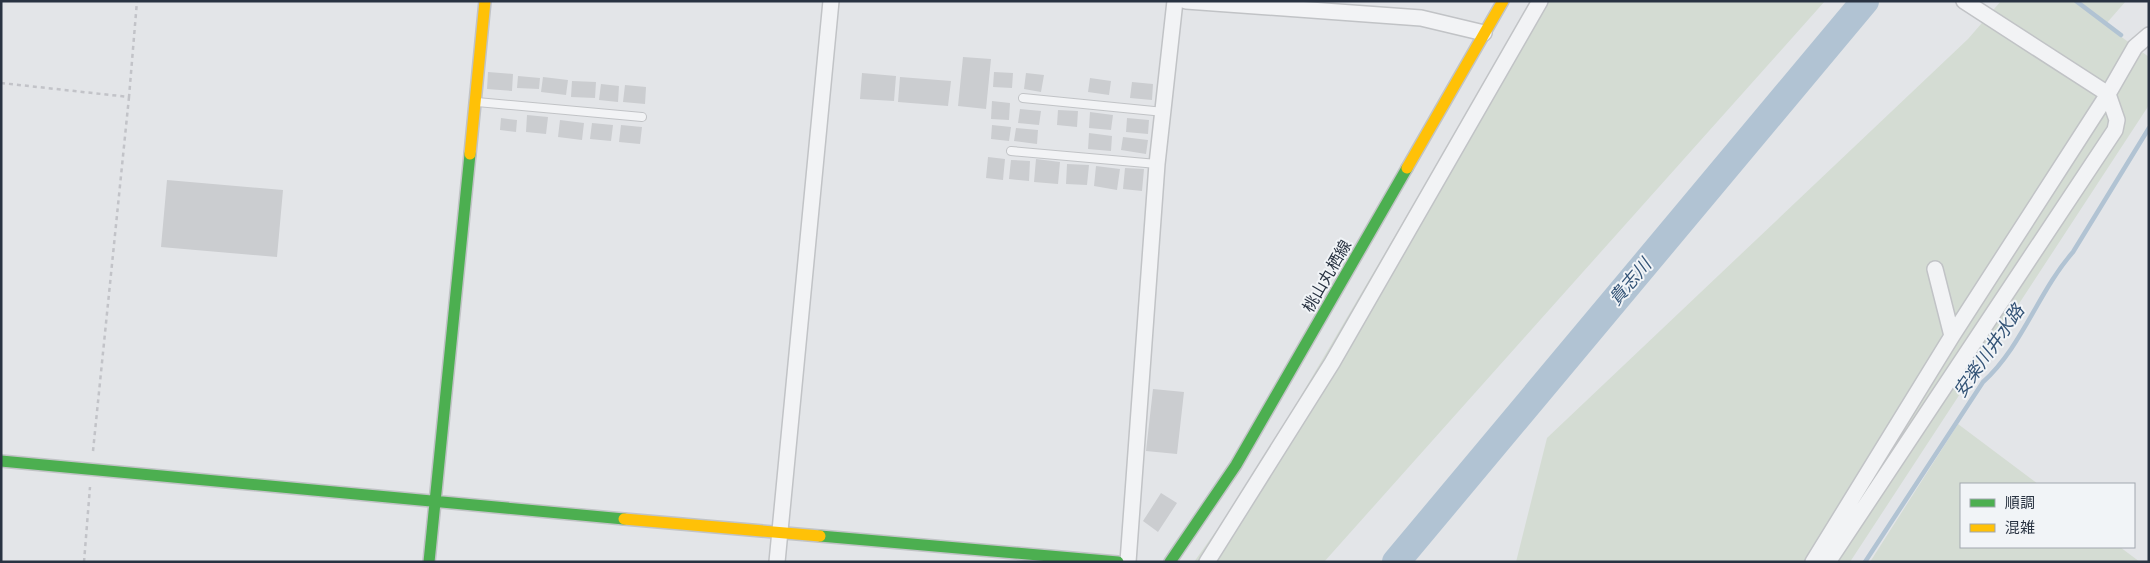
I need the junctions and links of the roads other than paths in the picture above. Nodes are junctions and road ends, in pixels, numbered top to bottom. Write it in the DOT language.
graph roads {
  1 [pos="485,1"];
  2 [pos="831,1"];
  3 [pos="1175,1"];
  4 [pos="1186,1"];
  5 [pos="1503,1"];
  6 [pos="1540,1"];
  7 [pos="1964,1"];
  8 [pos="1484,33"];
  9 [pos="2149,35"];
  10 [pos="2108,94"];
  11 [pos="1023,98"];
  12 [pos="475,102"];
  13 [pos="1164,112"];
  14 [pos="642,117"];
  15 [pos="1011,151"];
  16 [pos="1157,164"];
  17 [pos="1936,269"];
  18 [pos="1952,336"];
  19 [pos="1,461"];
  20 [pos="435,502"];
  21 [pos="780,533"];
  22 [pos="429,562"];
  23 [pos="777,562"];
  24 [pos="1118,562"];
  25 [pos="1128,562"];
  26 [pos="1170,562"];
  27 [pos="1207,562"];
  28 [pos="1813,562"];
  29 [pos="1828,562"];
  1 -- 12 [label="street"];
  2 -- 21 [label="street"];
  3 -- 13 [label="street"];
  4 -- 8 [label="street"];
  5 -- 8 [label="street, 桃山丸栖線"];
  6 -- 27 [label="street"];
  7 -- 10 [label="street"];
  8 -- 26 [label="street, 桃山丸栖線"];
  9 -- 10 [label="street"];
  10 -- 18 [label="street"];
  10 -- 29 [label="street"];
  11 -- 13 [label="lane"];
  12 -- 14 [label="lane"];
  12 -- 20 [label="street"];
  13 -- 16 [label="street"];
  15 -- 16 [label="lane"];
  16 -- 25 [label="street"];
  17 -- 18 [label="street"];
  18 -- 28 [label="street"];
  19 -- 20 [label="street"];
  20 -- 21 [label="street"];
  20 -- 22 [label="street"];
  21 -- 23 [label="street"];
  21 -- 24 [label="street"];
}
